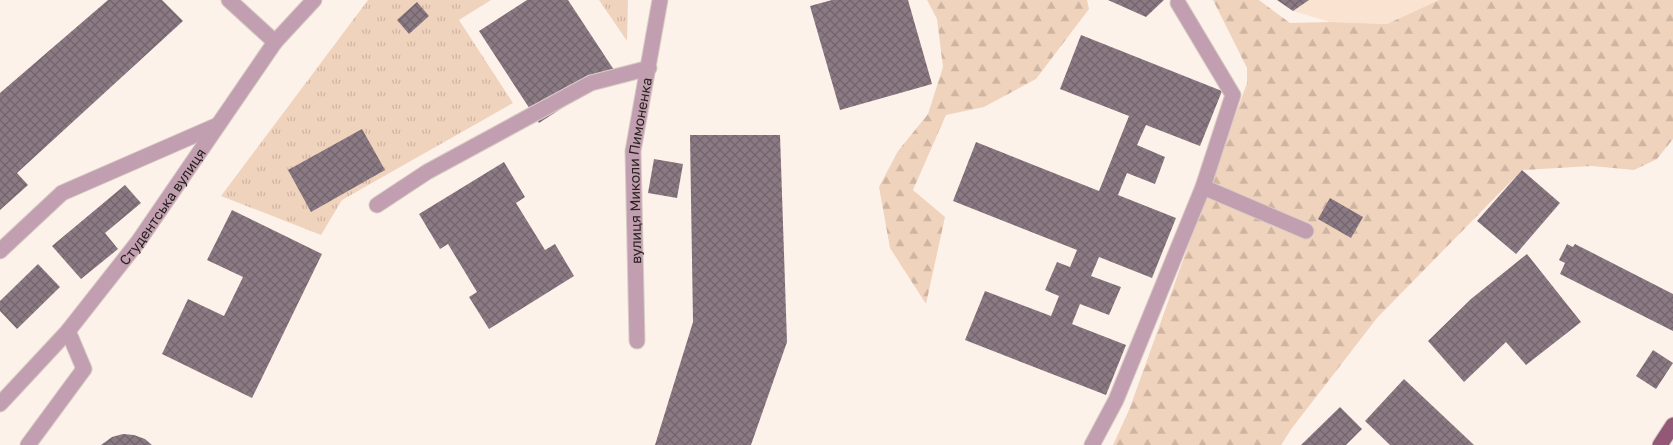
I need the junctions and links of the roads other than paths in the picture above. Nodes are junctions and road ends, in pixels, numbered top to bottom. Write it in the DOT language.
graph roads {
  1 [pos="229,0"];
  2 [pos="314,0"];
  3 [pos="660,0"];
  4 [pos="1178,3"];
  5 [pos="275,42"];
  6 [pos="649,68"];
  7 [pos="218,125"];
  8 [pos="1203,187"];
  9 [pos="377,205"];
  10 [pos="1306,232"];
  11 [pos="0,250"];
  12 [pos="68,331"];
  13 [pos="637,342"];
  14 [pos="0,404"];
  15 [pos="1673,426"];
  16 [pos="28,445"];
  17 [pos="1092,445"];
  18 [pos="1660,445"];
  1 -- 5 [label="street"];
  2 -- 5 [label="street, Студентська вулиця"];
  3 -- 6 [label="street, вулиця Миколи Пимоненка"];
  4 -- 8 [label="street"];
  5 -- 7 [label="street, Студентська вулиця"];
  6 -- 9 [label="street"];
  6 -- 13 [label="street, вулиця Миколи Пимоненка"];
  7 -- 11 [label="street"];
  7 -- 12 [label="street, Студентська вулиця"];
  8 -- 10 [label="street"];
  8 -- 17 [label="street"];
  12 -- 14 [label="street, Студентська вулиця"];
  12 -- 16 [label="street"];
  15 -- 18 [label="main road"];
}
